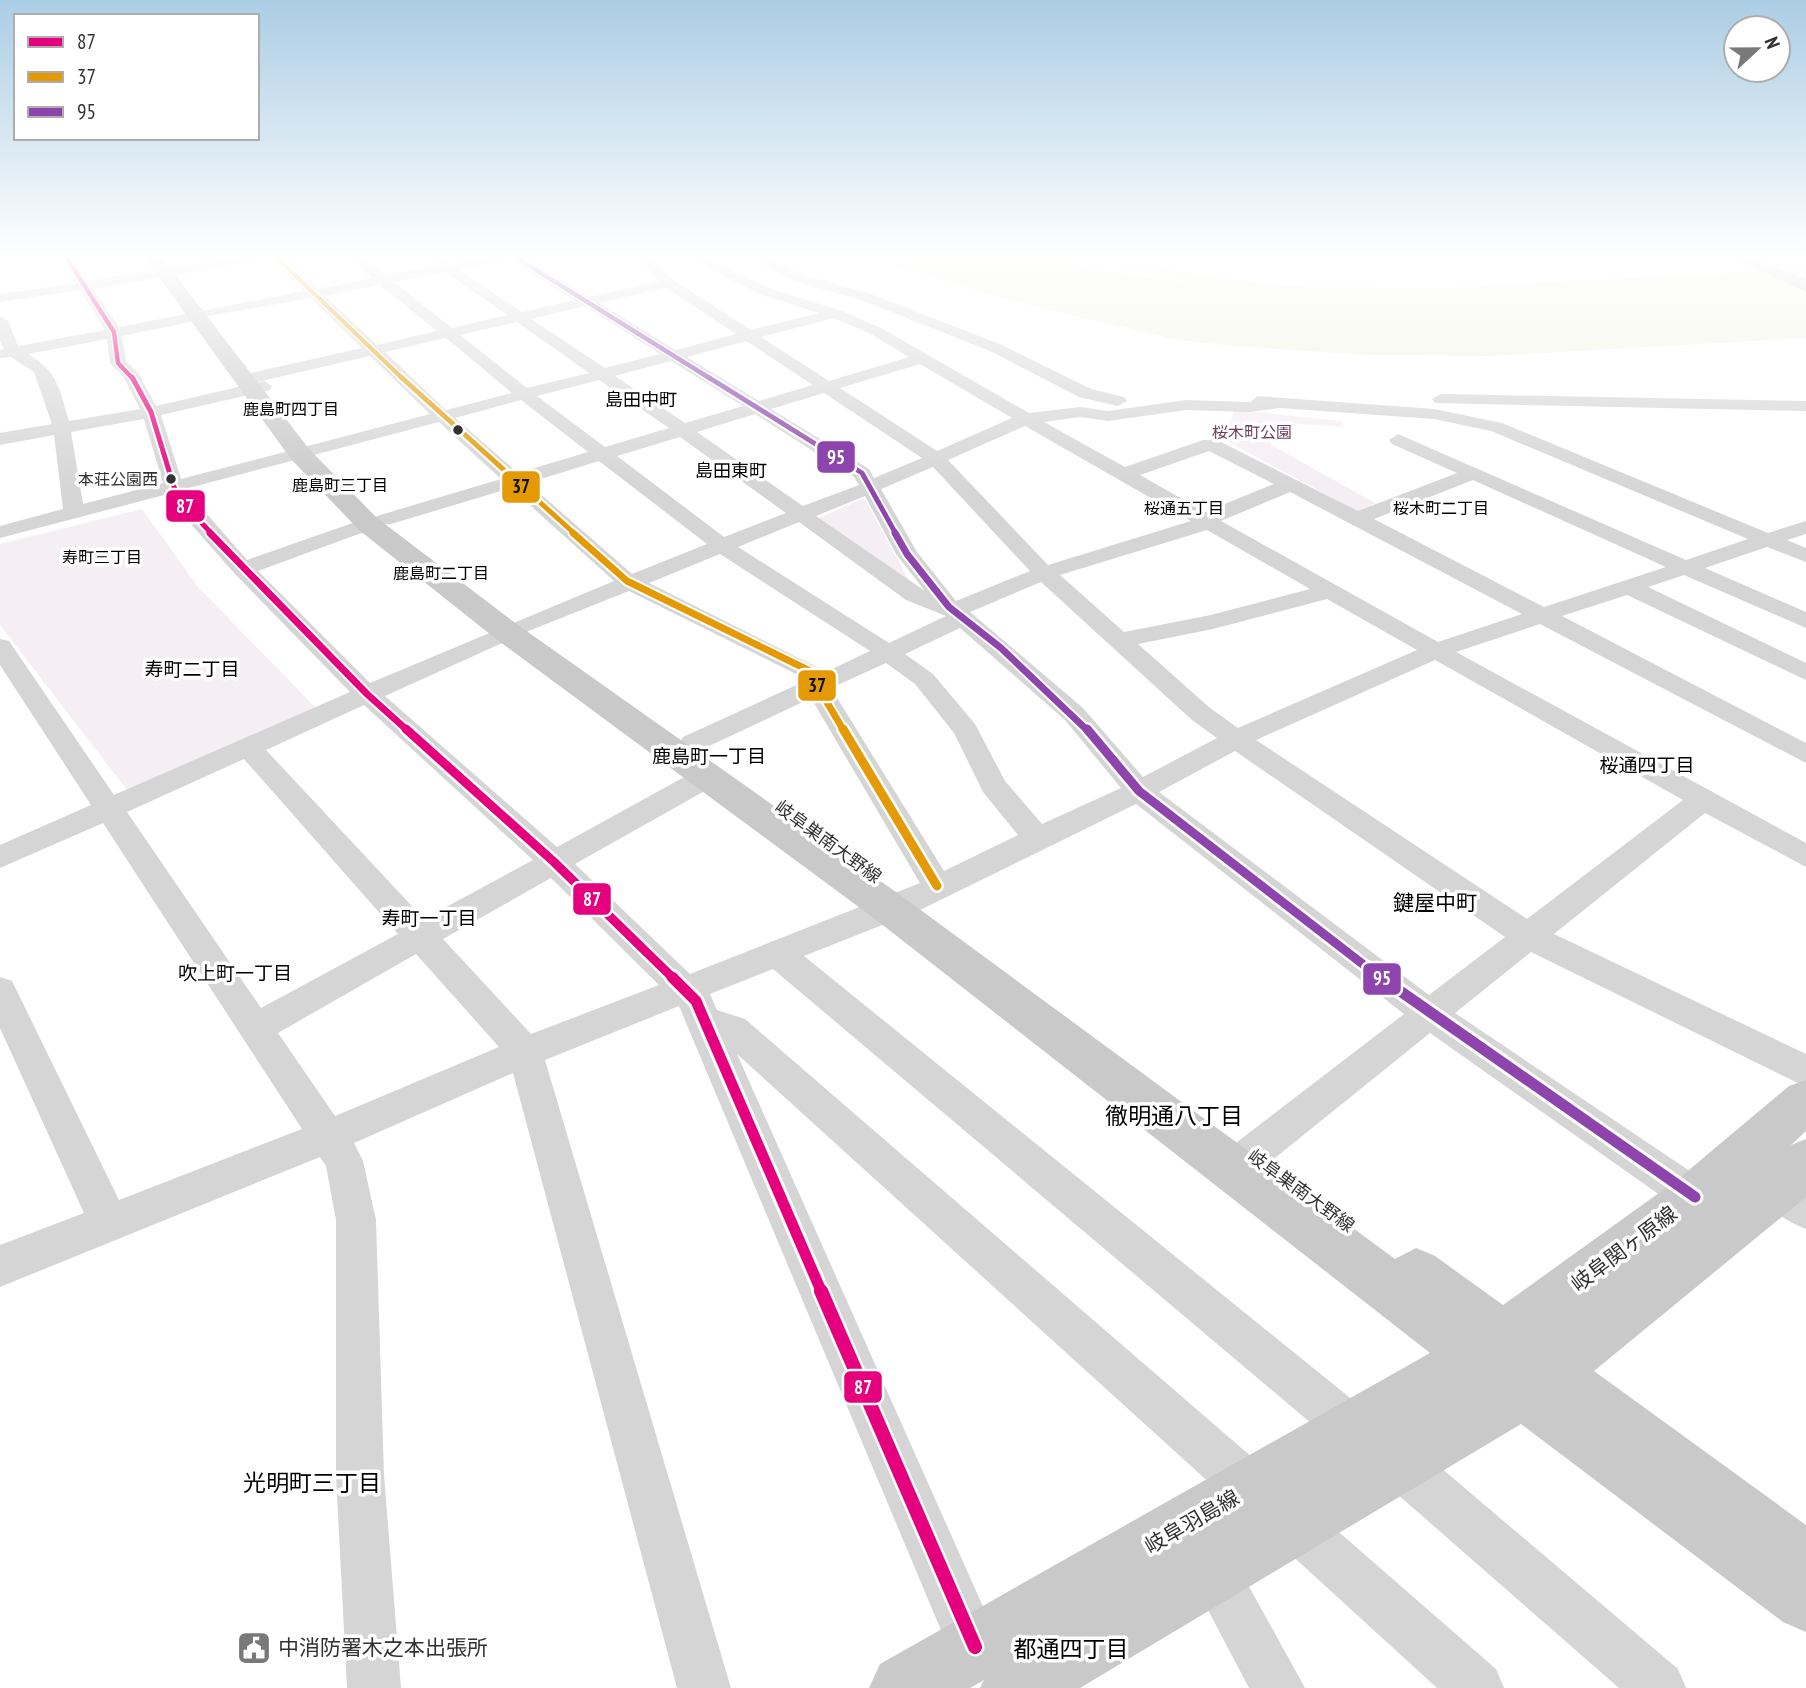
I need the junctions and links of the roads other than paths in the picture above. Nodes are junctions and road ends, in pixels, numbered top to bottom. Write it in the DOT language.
graph roads {
  1 [pos="2,334"];
  2 [pos="105,334"];
  3 [pos="114,334"];
  4 [pos="217,334"];
  5 [pos="356,334"];
  6 [pos="449,334"];
  7 [pos="542,334"];
  8 [pos="636,334"];
  9 [pos="746,334"];
  10 [pos="757,334"];
  11 [pos="880,334"];
  12 [pos="924,334"];
  13 [pos="960,334"];
  14 [pos="749,336"];
  15 [pos="374,351"];
  16 [pos="6,353"];
  17 [pos="672,356"];
  18 [pos="922,358"];
  19 [pos="982,360"];
  20 [pos="602,375"];
  21 [pos="1019,378"];
  22 [pos="258,384"];
  23 [pos="829,386"];
  24 [pos="525,396"];
  25 [pos="1119,401"];
  26 [pos="1278,403"];
  27 [pos="1677,404"];
  28 [pos="1806,406"];
  29 [pos="757,407"];
  30 [pos="152,412"];
  31 [pos="1136,414"];
  32 [pos="443,417"];
  33 [pos="1026,419"];
  34 [pos="1806,422"];
  35 [pos="62,429"];
  36 [pos="683,430"];
  37 [pos="0,439"];
  38 [pos="1398,440"];
  39 [pos="307,452"];
  40 [pos="601,454"];
  41 [pos="935,458"];
  42 [pos="1475,473"];
  43 [pos="1125,474"];
  44 [pos="517,480"];
  45 [pos="1292,484"];
  46 [pos="870,486"];
  47 [pos="174,487"];
  48 [pos="74,513"];
  49 [pos="799,513"];
  50 [pos="1357,517"];
  51 [pos="376,522"];
  52 [pos="1210,522"];
  53 [pos="1806,527"];
  54 [pos="0,532"];
  55 [pos="1766,539"];
  56 [pos="721,545"];
  57 [pos="1806,556"];
  58 [pos="1684,567"];
  59 [pos="243,569"];
  60 [pos="1044,573"];
  61 [pos="628,580"];
  62 [pos="1629,586"];
  63 [pos="1330,591"];
  64 [pos="955,612"];
  65 [pos="1545,616"];
  66 [pos="1806,621"];
  67 [pos="515,629"];
  68 [pos="1122,640"];
  69 [pos="1436,651"];
  70 [pos="2,653"];
  71 [pos="889,653"];
  72 [pos="1806,673"];
  73 [pos="816,684"];
  74 [pos="367,694"];
  75 [pos="1236,739"];
  76 [pos="693,743"];
  77 [pos="248,747"];
  78 [pos="1806,754"];
  79 [pos="707,777"];
  80 [pos="1139,791"];
  81 [pos="1703,799"];
  82 [pos="109,808"];
  83 [pos="1037,838"];
  84 [pos="1806,856"];
  85 [pos="0,857"];
  86 [pos="554,862"];
  87 [pos="912,899"];
  88 [pos="1528,936"];
  89 [pos="419,937"];
  90 [pos="777,953"];
  91 [pos="0,991"];
  92 [pos="696,1007"];
  93 [pos="1429,1014"];
  94 [pos="256,1028"];
  95 [pos="525,1052"];
  96 [pos="1806,1070"];
  97 [pos="1806,1101"];
  98 [pos="329,1136"];
  99 [pos="1251,1154"];
  100 [pos="1797,1187"];
  101 [pos="1695,1197"];
  102 [pos="109,1223"];
  103 [pos="0,1266"];
  104 [pos="1514,1364"];
  105 [pos="1375,1446"];
  106 [pos="1271,1506"];
  107 [pos="1806,1565"];
  108 [pos="1213,1572"];
  109 [pos="1806,1599"];
  110 [pos="995,1668"];
  111 [pos="374,1688"];
  112 [pos="704,1688"];
  113 [pos="905,1688"];
  114 [pos="1278,1688"];
  115 [pos="1477,1688"];
  116 [pos="1659,1688"];
  1 -- 16 [label="street"];
  2 -- 16 [label="street"];
  3 -- 30 [label="street"];
  4 -- 22 [label="main road, 岐阜巣南大野線"];
  5 -- 15 [label="street"];
  6 -- 15 [label="street"];
  6 -- 24 [label="street"];
  7 -- 20 [label="street"];
  8 -- 17 [label="street"];
  9 -- 14 [label="street"];
  10 -- 14 [label="street"];
  11 -- 18 [label="street"];
  12 -- 19 [label="street"];
  13 -- 25 [label="street"];
  14 -- 17 [label="street"];
  14 -- 23 [label="street"];
  15 -- 22 [label="street"];
  15 -- 32 [label="street"];
  16 -- 35 [label="street"];
  17 -- 20 [label="street"];
  17 -- 29 [label="street"];
  18 -- 23 [label="street"];
  18 -- 33 [label="street"];
  20 -- 24 [label="street"];
  20 -- 36 [label="street"];
  21 -- 31 [label="street"];
  22 -- 30 [label="street"];
  22 -- 39 [label="main road, 岐阜巣南大野線"];
  23 -- 29 [label="street"];
  23 -- 41 [label="street"];
  24 -- 32 [label="street"];
  24 -- 40 [label="street"];
  25 -- 26 [label="street"];
  25 -- 27 [label="street"];
  26 -- 31 [label="street"];
  26 -- 55 [label="street"];
  27 -- 28 [label="street"];
  27 -- 34 [label="street"];
  29 -- 36 [label="street"];
  29 -- 46 [label="street"];
  30 -- 35 [label="street"];
  30 -- 47 [label="street"];
  31 -- 33 [label="street"];
  32 -- 39 [label="street"];
  32 -- 44 [label="street"];
  33 -- 41 [label="street"];
  33 -- 43 [label="street"];
  35 -- 37 [label="street"];
  35 -- 48 [label="street"];
  36 -- 40 [label="street"];
  36 -- 49 [label="street"];
  38 -- 42 [label="street"];
  39 -- 47 [label="street"];
  39 -- 51 [label="main road, 岐阜巣南大野線"];
  40 -- 44 [label="street"];
  40 -- 56 [label="street"];
  41 -- 46 [label="street"];
  41 -- 60 [label="street"];
  42 -- 50 [label="street"];
  42 -- 58 [label="street"];
  43 -- 45 [label="street"];
  43 -- 52 [label="street"];
  44 -- 51 [label="street"];
  44 -- 61 [label="street"];
  45 -- 50 [label="street"];
  45 -- 52 [label="street"];
  46 -- 49 [label="street"];
  46 -- 64 [label="street"];
  47 -- 48 [label="street"];
  47 -- 59 [label="street"];
  48 -- 54 [label="street"];
  49 -- 56 [label="street"];
  49 -- 64 [label="street"];
  50 -- 65 [label="street"];
  51 -- 59 [label="street"];
  51 -- 67 [label="main road, 岐阜巣南大野線"];
  52 -- 60 [label="street"];
  52 -- 63 [label="street"];
  53 -- 55 [label="street"];
  55 -- 57 [label="street"];
  55 -- 58 [label="street"];
  56 -- 61 [label="street"];
  56 -- 71 [label="street"];
  58 -- 62 [label="street"];
  58 -- 66 [label="street"];
  59 -- 74 [label="street"];
  60 -- 64 [label="street"];
  60 -- 68 [label="street"];
  61 -- 67 [label="street"];
  61 -- 73 [label="street"];
  62 -- 65 [label="street"];
  62 -- 72 [label="street"];
  63 -- 68 [label="street"];
  63 -- 69 [label="street"];
  64 -- 71 [label="street"];
  64 -- 80 [label="street"];
  65 -- 69 [label="street"];
  65 -- 78 [label="street"];
  67 -- 74 [label="street"];
  67 -- 76 [label="main road, 岐阜巣南大野線"];
  67 -- 79 [label="main road, 岐阜巣南大野線"];
  68 -- 75 [label="street"];
  69 -- 75 [label="street"];
  69 -- 81 [label="street"];
  70 -- 82 [label="street"];
  71 -- 73 [label="street"];
  71 -- 83 [label="street"];
  73 -- 76 [label="street"];
  73 -- 87 [label="street"];
  74 -- 77 [label="street"];
  74 -- 86 [label="street"];
  75 -- 80 [label="street"];
  75 -- 88 [label="street"];
  76 -- 87 [label="main road, 岐阜巣南大野線"];
  77 -- 82 [label="street"];
  77 -- 89 [label="street"];
  79 -- 86 [label="street"];
  79 -- 87 [label="main road, 岐阜巣南大野線"];
  80 -- 83 [label="street"];
  80 -- 93 [label="street"];
  81 -- 84 [label="street"];
  81 -- 88 [label="street"];
  82 -- 85 [label="street"];
  82 -- 94 [label="street"];
  83 -- 87 [label="street"];
  86 -- 89 [label="street"];
  86 -- 92 [label="street"];
  87 -- 90 [label="street"];
  87 -- 99 [label="main road, 岐阜巣南大野線"];
  87 -- 104 [label="main road, 岐阜巣南大野線"];
  88 -- 93 [label="street"];
  88 -- 96 [label="street"];
  89 -- 94 [label="street"];
  89 -- 95 [label="street"];
  90 -- 92 [label="street"];
  90 -- 105 [label="street"];
  91 -- 102 [label="street"];
  92 -- 95 [label="street"];
  92 -- 106 [label="street"];
  92 -- 110 [label="street"];
  93 -- 99 [label="street"];
  93 -- 101 [label="street"];
  94 -- 98 [label="street"];
  95 -- 98 [label="street"];
  95 -- 112 [label="street"];
  97 -- 101 [label="main road, 岐阜関ヶ原線"];
  98 -- 102 [label="street"];
  98 -- 111 [label="street"];
  99 -- 104 [label="main road, 岐阜巣南大野線"];
  100 -- 104 [label="main road"];
  101 -- 104 [label="main road, 岐阜関ヶ原線"];
  102 -- 103 [label="street"];
  104 -- 105 [label="main road, 岐阜羽島線"];
  104 -- 107 [label="main road"];
  104 -- 109 [label="main road"];
  105 -- 106 [label="main road, 岐阜羽島線"];
  105 -- 116 [label="street"];
  106 -- 108 [label="main road, 岐阜羽島線"];
  106 -- 110 [label="main road, 岐阜羽島線"];
  106 -- 115 [label="street"];
  108 -- 110 [label="main road, 岐阜羽島線"];
  108 -- 114 [label="street"];
  110 -- 113 [label="main road, 岐阜羽島線"];
}
